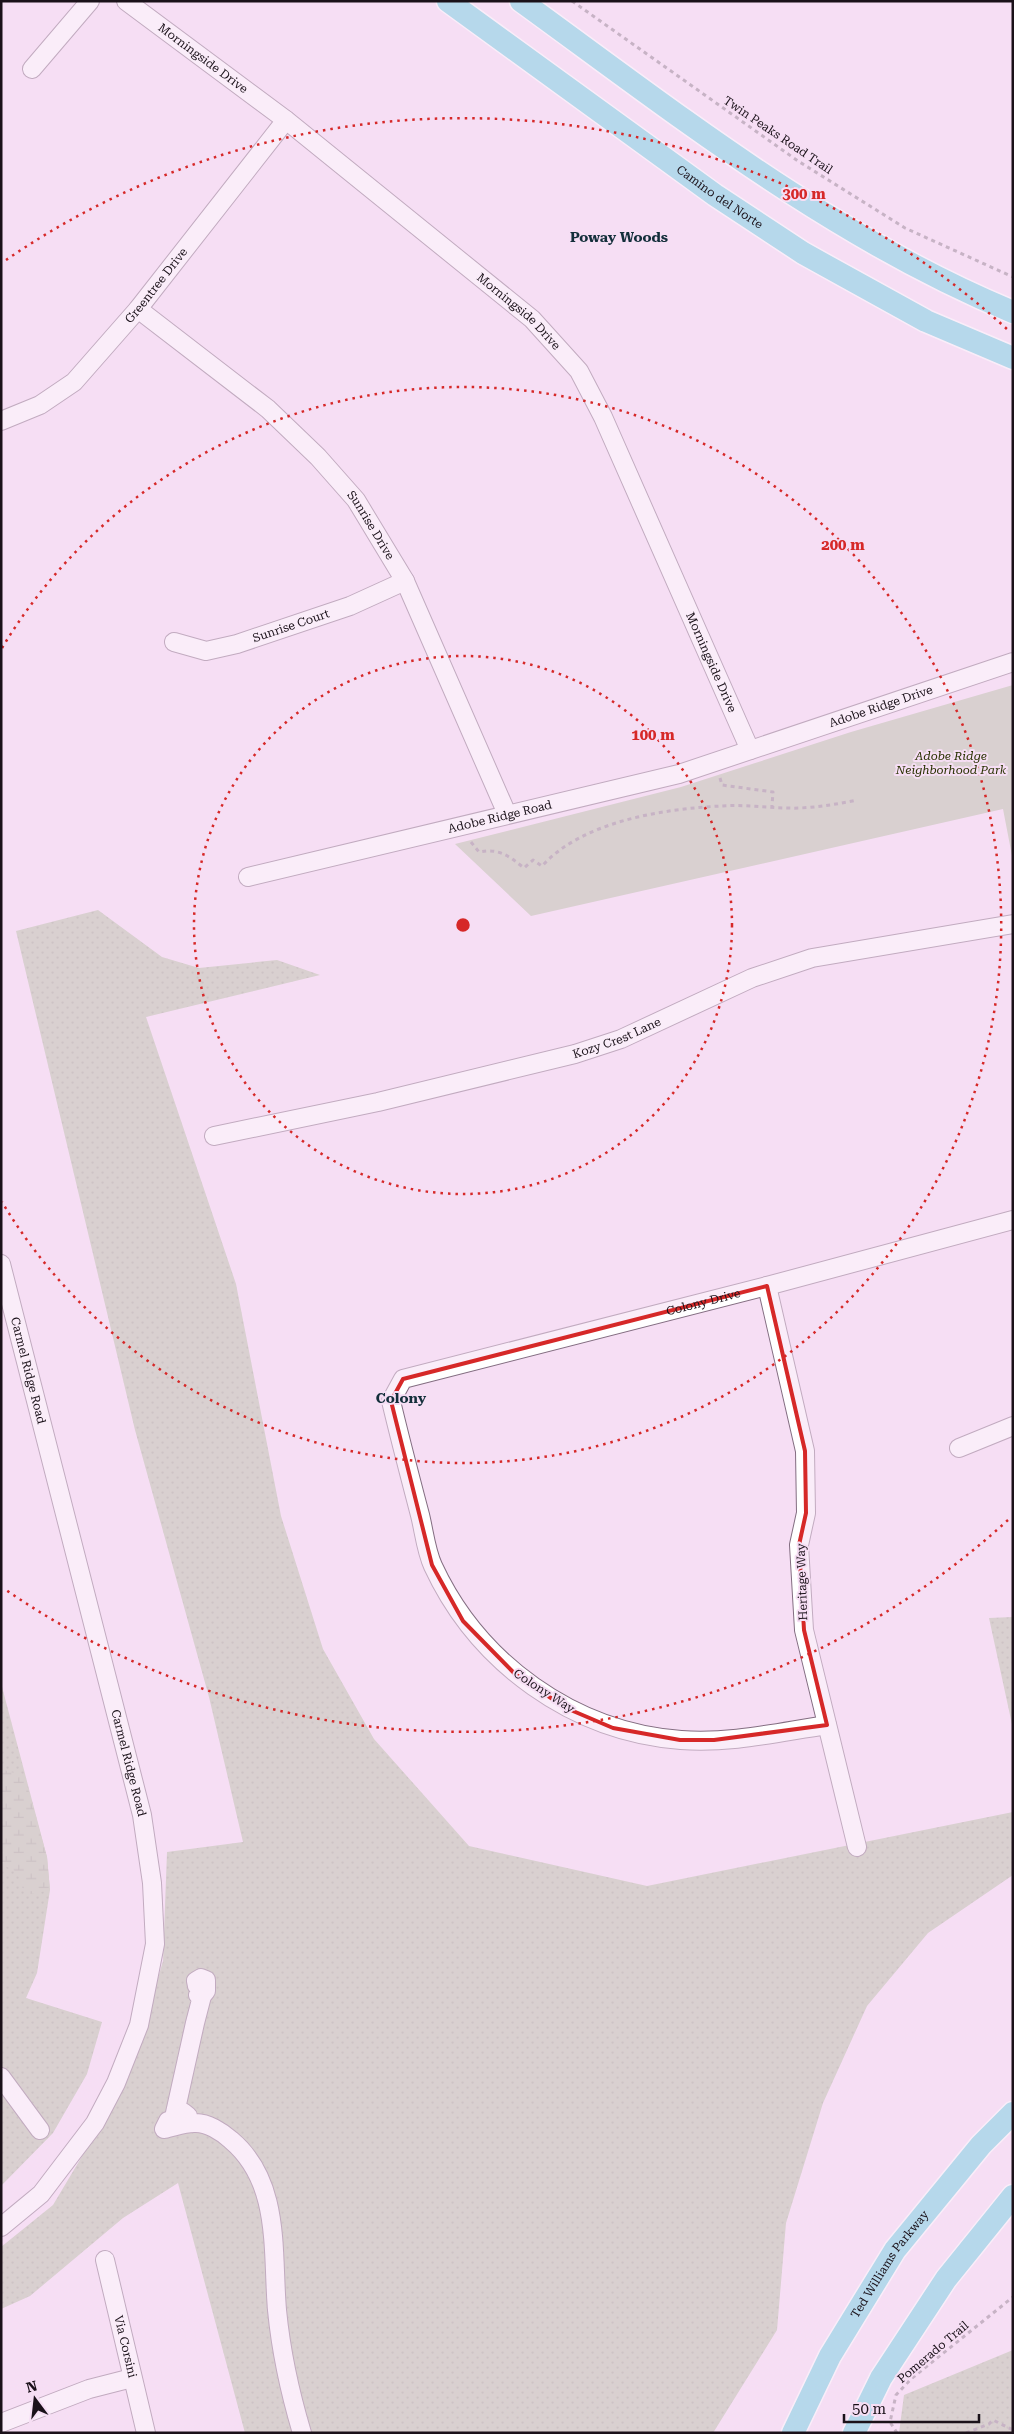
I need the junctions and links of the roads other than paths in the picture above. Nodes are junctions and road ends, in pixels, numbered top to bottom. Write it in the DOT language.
graph roads {
  1 [pos="90,1"];
  2 [pos="126,1"];
  3 [pos="448,1"];
  4 [pos="521,1"];
  5 [pos="32,69"];
  6 [pos="286,120"];
  7 [pos="138,309"];
  8 [pos="1013,312"];
  9 [pos="1013,358"];
  10 [pos="1,422"];
  11 [pos="405,581"];
  12 [pos="174,642"];
  13 [pos="1013,662"];
  14 [pos="750,750"];
  15 [pos="507,814"];
  16 [pos="248,877"];
  17 [pos="1013,924"];
  18 [pos="214,1136"];
  19 [pos="1013,1220"];
  20 [pos="1,1264"];
  21 [pos="767,1286"];
  22 [pos="397,1388"];
  23 [pos="1013,1426"];
  24 [pos="959,1448"];
  25 [pos="827,1725"];
  26 [pos="857,1846"];
  27 [pos="198,1995"];
  28 [pos="1,2077"];
  29 [pos="1013,2113"];
  30 [pos="40,2130"];
  31 [pos="1013,2196"];
  32 [pos="1,2227"];
  33 [pos="105,2260"];
  34 [pos="132,2378"];
  35 [pos="1,2423"];
  36 [pos="146,2433"];
  37 [pos="302,2433"];
  38 [pos="793,2433"];
  39 [pos="854,2433"];
  1 -- 5 [label="street"];
  2 -- 6 [label="street, Morningside Drive"];
  3 -- 9 [label="main road, Camino del Norte"];
  4 -- 8 [label="main road"];
  6 -- 7 [label="street, Greentree Drive"];
  6 -- 14 [label="street, Morningside Drive"];
  7 -- 10 [label="street, Greentree Drive"];
  7 -- 11 [label="street, Sunrise Drive"];
  11 -- 12 [label="street, Sunrise Court"];
  11 -- 15 [label="street, Sunrise Drive"];
  13 -- 14 [label="street, Adobe Ridge Drive"];
  14 -- 15 [label="street, Adobe Ridge Road"];
  15 -- 16 [label="street, Adobe Ridge Road"];
  17 -- 18 [label="street, Kozy Crest Lane"];
  19 -- 21 [label="street, Colony Drive"];
  20 -- 32 [label="street, Carmel Ridge Road"];
  21 -- 22 [label="street, Colony Drive"];
  21 -- 25 [label="street, Heritage Way"];
  22 -- 25 [label="street, Colony Way"];
  23 -- 24 [label="street"];
  25 -- 26 [label="street, Heritage Way"];
  27 -- 37 [label="street"];
  28 -- 30 [label="street"];
  29 -- 38 [label="main road, Ted Williams Parkway"];
  31 -- 39 [label="main road"];
  33 -- 34 [label="street, Via Corsini"];
  34 -- 35 [label="street"];
  34 -- 36 [label="street, Via Corsini"];
}
